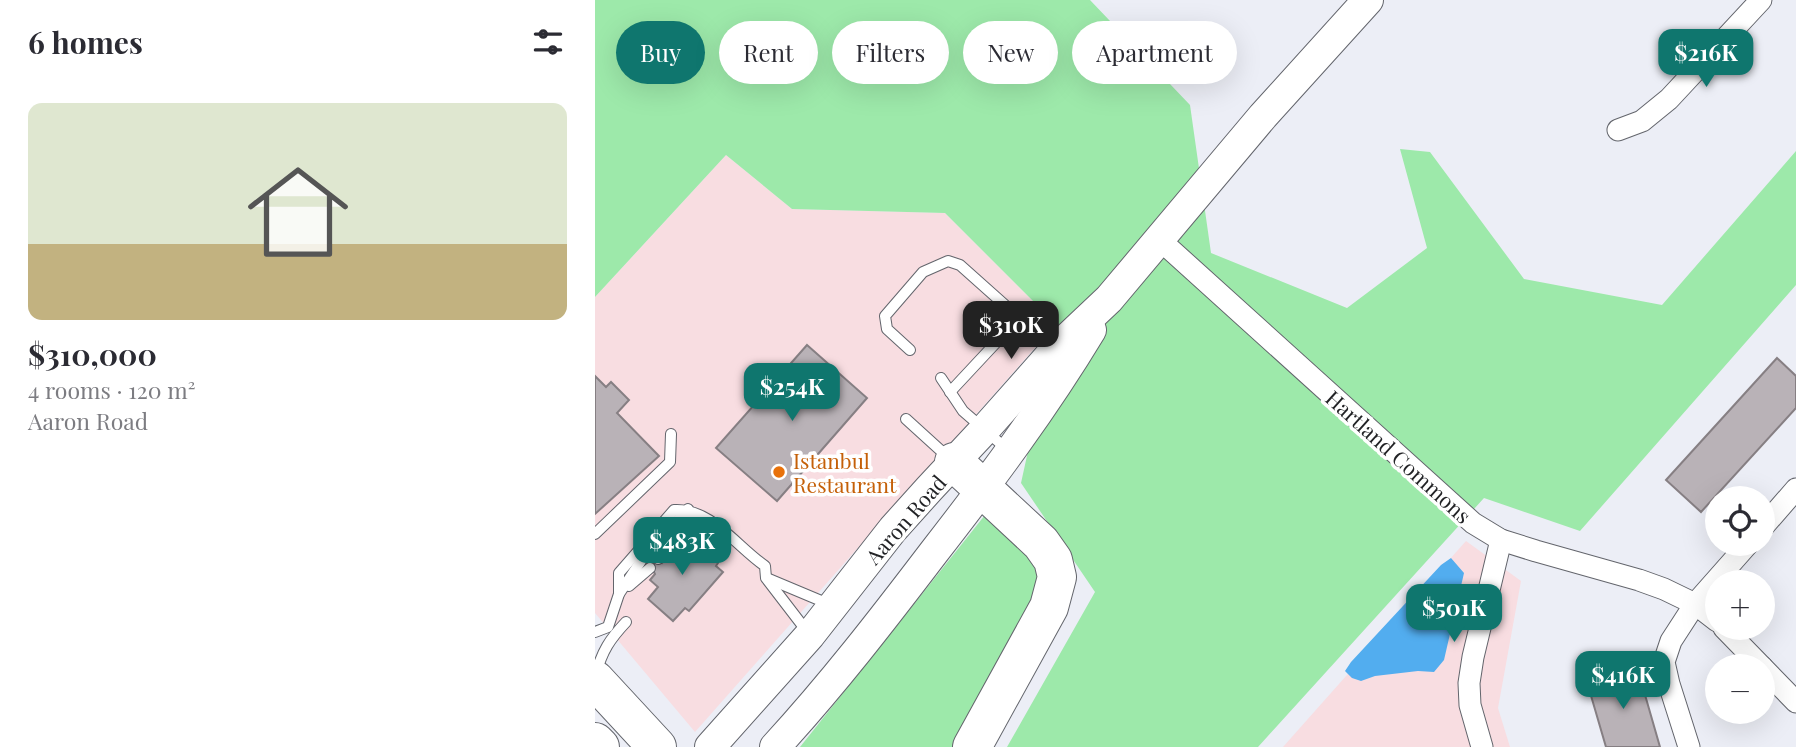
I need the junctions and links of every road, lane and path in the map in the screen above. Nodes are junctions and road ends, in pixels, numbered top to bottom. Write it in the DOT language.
graph roads {
  1 [pos="1368,0"];
  2 [pos="1761,0"];
  3 [pos="1618,130"];
  4 [pos="1160,240"];
  5 [pos="1019,318"];
  6 [pos="910,350"];
  7 [pos="1063,357"];
  8 [pos="941,378"];
  9 [pos="950,391"];
  10 [pos="905,419"];
  11 [pos="985,429"];
  12 [pos="671,434"];
  13 [pos="1011,452"];
  14 [pos="954,462"];
  15 [pos="983,489"];
  16 [pos="1796,489"];
  17 [pos="688,509"];
  18 [pos="1775,513"];
  19 [pos="595,534"];
  20 [pos="1501,540"];
  21 [pos="649,551"];
  22 [pos="1737,556"];
  23 [pos="659,559"];
  24 [pos="646,564"];
  25 [pos="766,578"];
  26 [pos="619,594"];
  27 [pos="1695,604"];
  28 [pos="832,606"];
  29 [pos="1705,612"];
  30 [pos="626,622"];
  31 [pos="595,632"];
  32 [pos="810,635"];
  33 [pos="1736,640"];
  34 [pos="1749,654"];
  35 [pos="595,678"];
  36 [pos="1775,680"];
  37 [pos="1796,702"];
  38 [pos="595,742"];
  39 [pos="600,747"];
  40 [pos="657,747"];
  41 [pos="710,747"];
  42 [pos="775,747"];
  43 [pos="972,747"];
  44 [pos="1482,747"];
  45 [pos="1689,747"];
  1 -- 4 [label="street, Aaron Road"];
  2 -- 3 [label="street"];
  4 -- 7 [label="street, Aaron Road"];
  4 -- 20 [label="street, Hartland Commons"];
  5 -- 6 [label="lane"];
  5 -- 7 [label="lane"];
  5 -- 9 [label="lane"];
  7 -- 11 [label="street, Aaron Road"];
  7 -- 13 [label="street, Aaron Road"];
  8 -- 9 [label="lane"];
  9 -- 11 [label="lane"];
  10 -- 14 [label="lane"];
  11 -- 13 [label="lane"];
  11 -- 14 [label="street, Aaron Road"];
  12 -- 19 [label="lane"];
  13 -- 15 [label="street, Aaron Road"];
  14 -- 15 [label="highway"];
  14 -- 28 [label="street, Aaron Road"];
  15 -- 42 [label="street, Aaron Road"];
  15 -- 43 [label="highway"];
  16 -- 18 [label="street"];
  17 -- 21 [label="lane"];
  17 -- 23 [label="lane"];
  17 -- 25 [label="lane"];
  17 -- 26 [label="lane"];
  20 -- 27 [label="street, Hartland Commons"];
  20 -- 44 [label="street"];
  22 -- 27 [label="street"];
  24 -- 26 [label="lane"];
  25 -- 28 [label="lane"];
  25 -- 32 [label="lane"];
  26 -- 31 [label="lane"];
  27 -- 29 [label="street, Hartland Commons"];
  27 -- 45 [label="street"];
  28 -- 32 [label="street, Aaron Road"];
  30 -- 35 [label="lane"];
  32 -- 41 [label="street, Aaron Road"];
  33 -- 34 [label="street"];
  35 -- 40 [label="highway"];
  36 -- 37 [label="street"];
  38 -- 39 [label="highway"];
}
